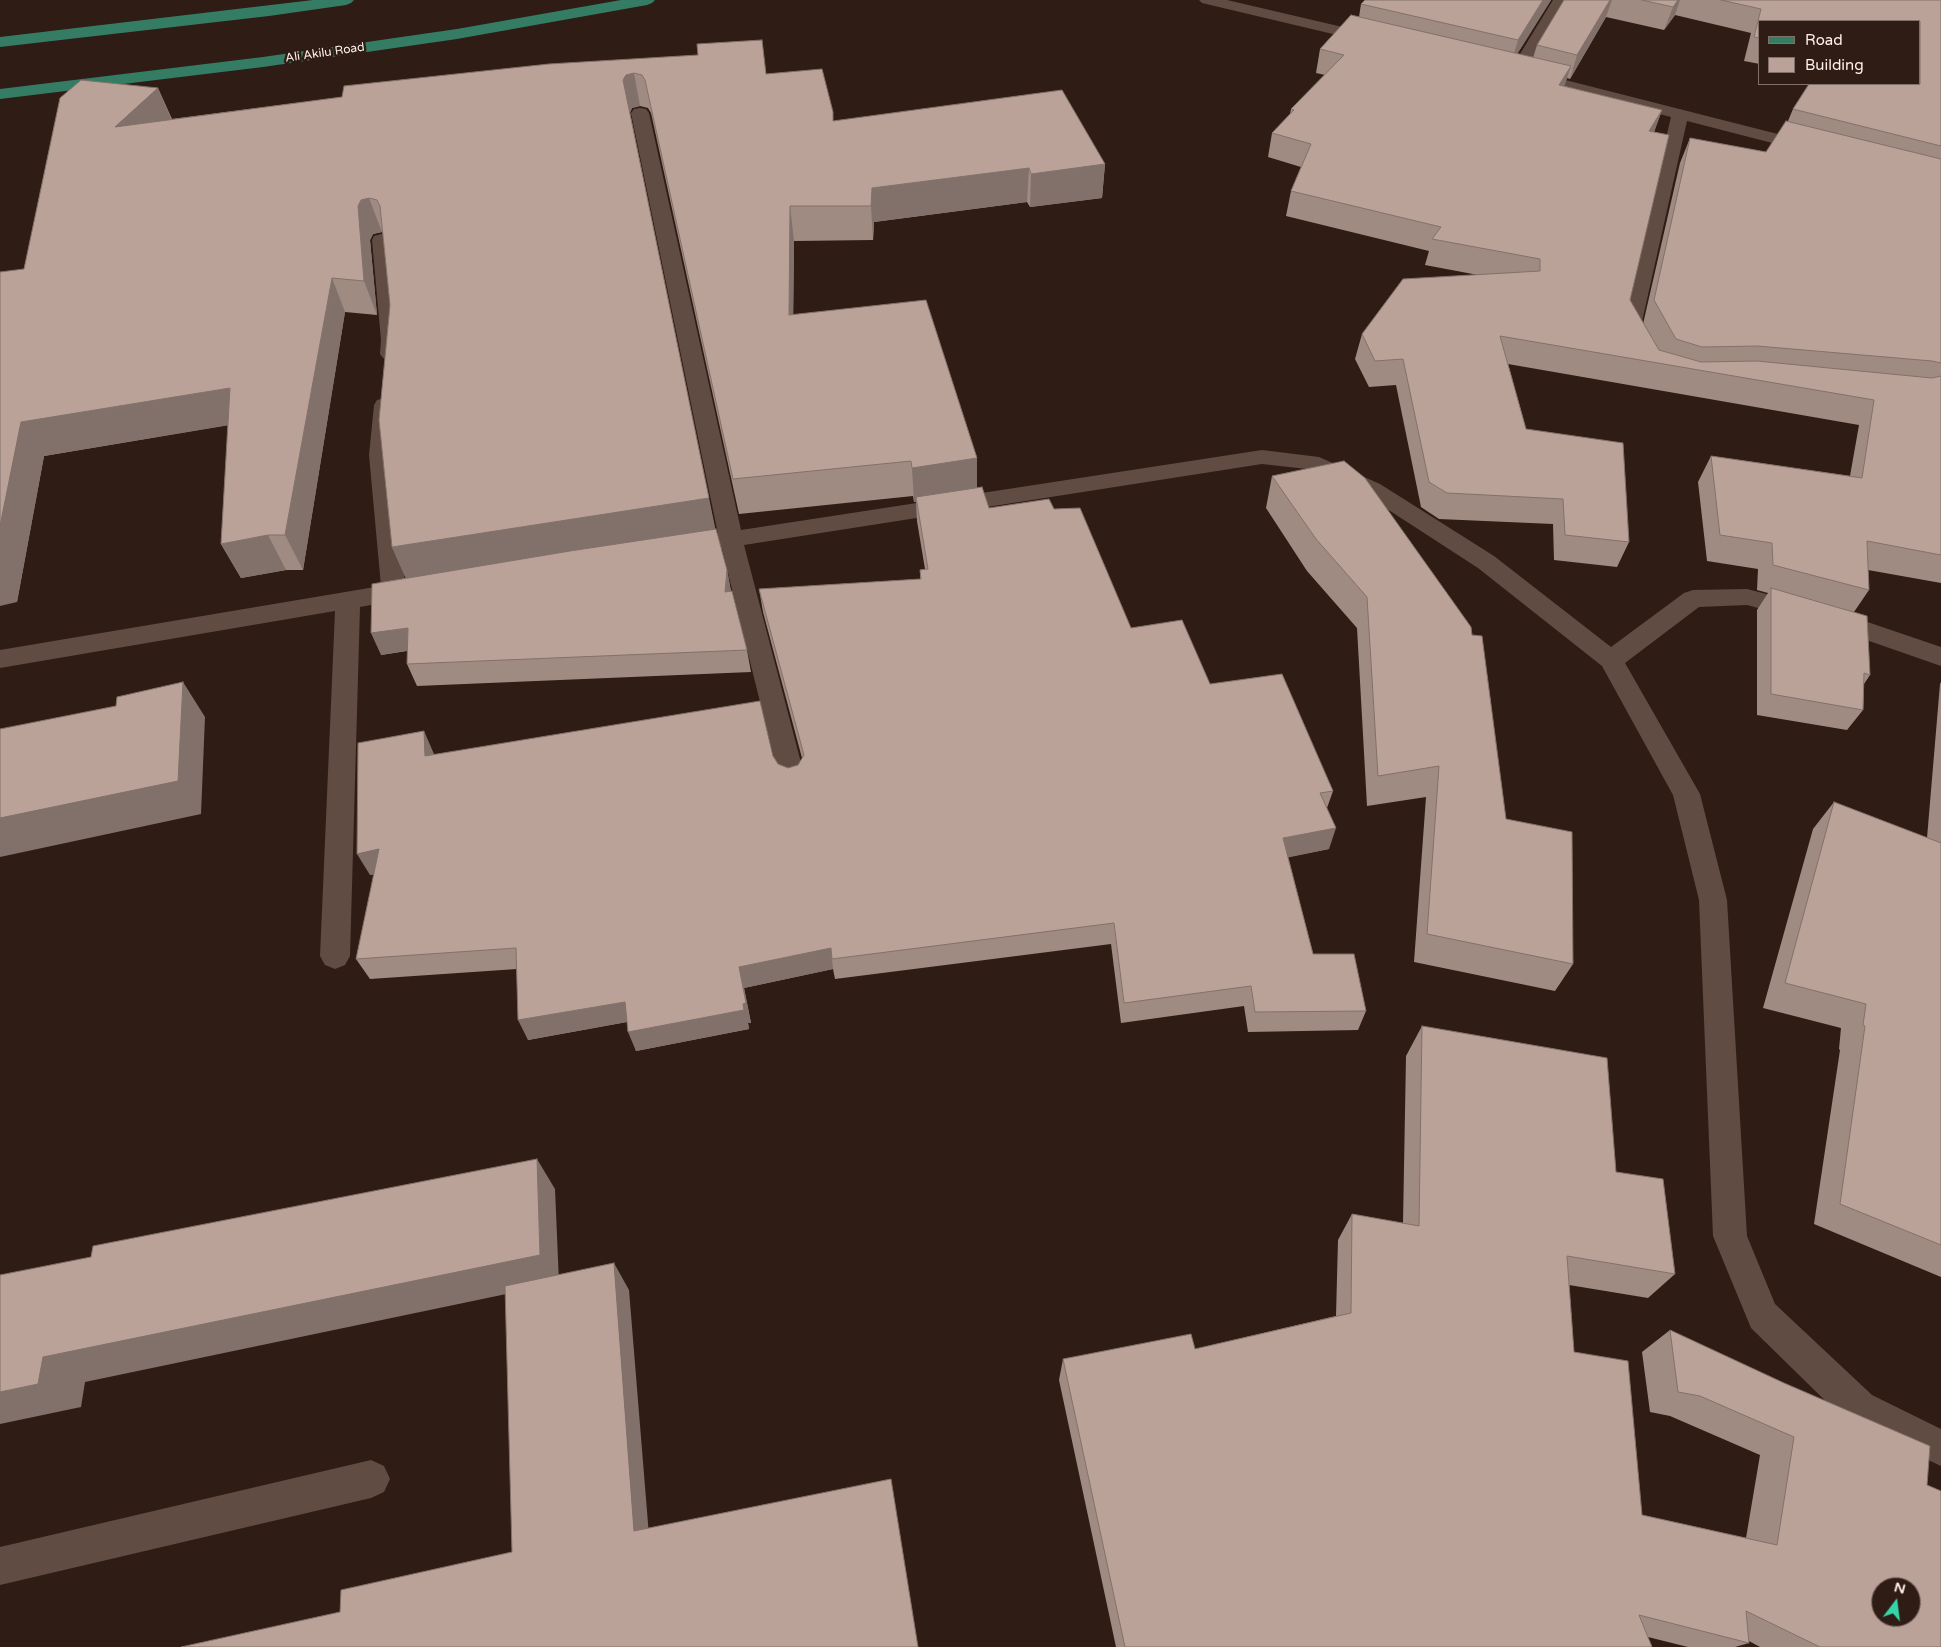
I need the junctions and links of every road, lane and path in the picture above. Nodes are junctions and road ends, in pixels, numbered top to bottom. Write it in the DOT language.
graph roads {
  1 [pos="346,0"];
  2 [pos="647,0"];
  3 [pos="1207,0"];
  4 [pos="1562,0"];
  5 [pos="0,42"];
  6 [pos="1392,43"];
  7 [pos="1497,68"];
  8 [pos="1516,72"];
  9 [pos="0,94"];
  10 [pos="640,113"];
  11 [pos="1680,114"];
  12 [pos="1825,151"];
  13 [pos="381,240"];
  14 [pos="1650,362"];
  15 [pos="731,540"];
  16 [pos="663,550"];
  17 [pos="433,586"];
  18 [pos="394,592"];
  19 [pos="348,600"];
  20 [pos="1941,657"];
  21 [pos="0,659"];
  22 [pos="1611,660"];
  23 [pos="792,778"];
  24 [pos="335,956"];
  25 [pos="1941,1448"];
  26 [pos="371,1479"];
  27 [pos="0,1566"];
  1 -- 5 [label="main road"];
  2 -- 9 [label="main road, Ali Akilu Road"];
  3 -- 6 [label="street"];
  4 -- 8 [label="street"];
  7 -- 8 [label="street"];
  8 -- 11 [label="street"];
  10 -- 15 [label="street"];
  11 -- 12 [label="street"];
  11 -- 14 [label="street"];
  13 -- 18 [label="street"];
  15 -- 16 [label="street"];
  15 -- 22 [label="street"];
  15 -- 23 [label="street"];
  17 -- 18 [label="street"];
  18 -- 19 [label="street"];
  19 -- 21 [label="street"];
  19 -- 24 [label="street"];
  20 -- 22 [label="street"];
  22 -- 25 [label="street"];
  26 -- 27 [label="street"];
}
